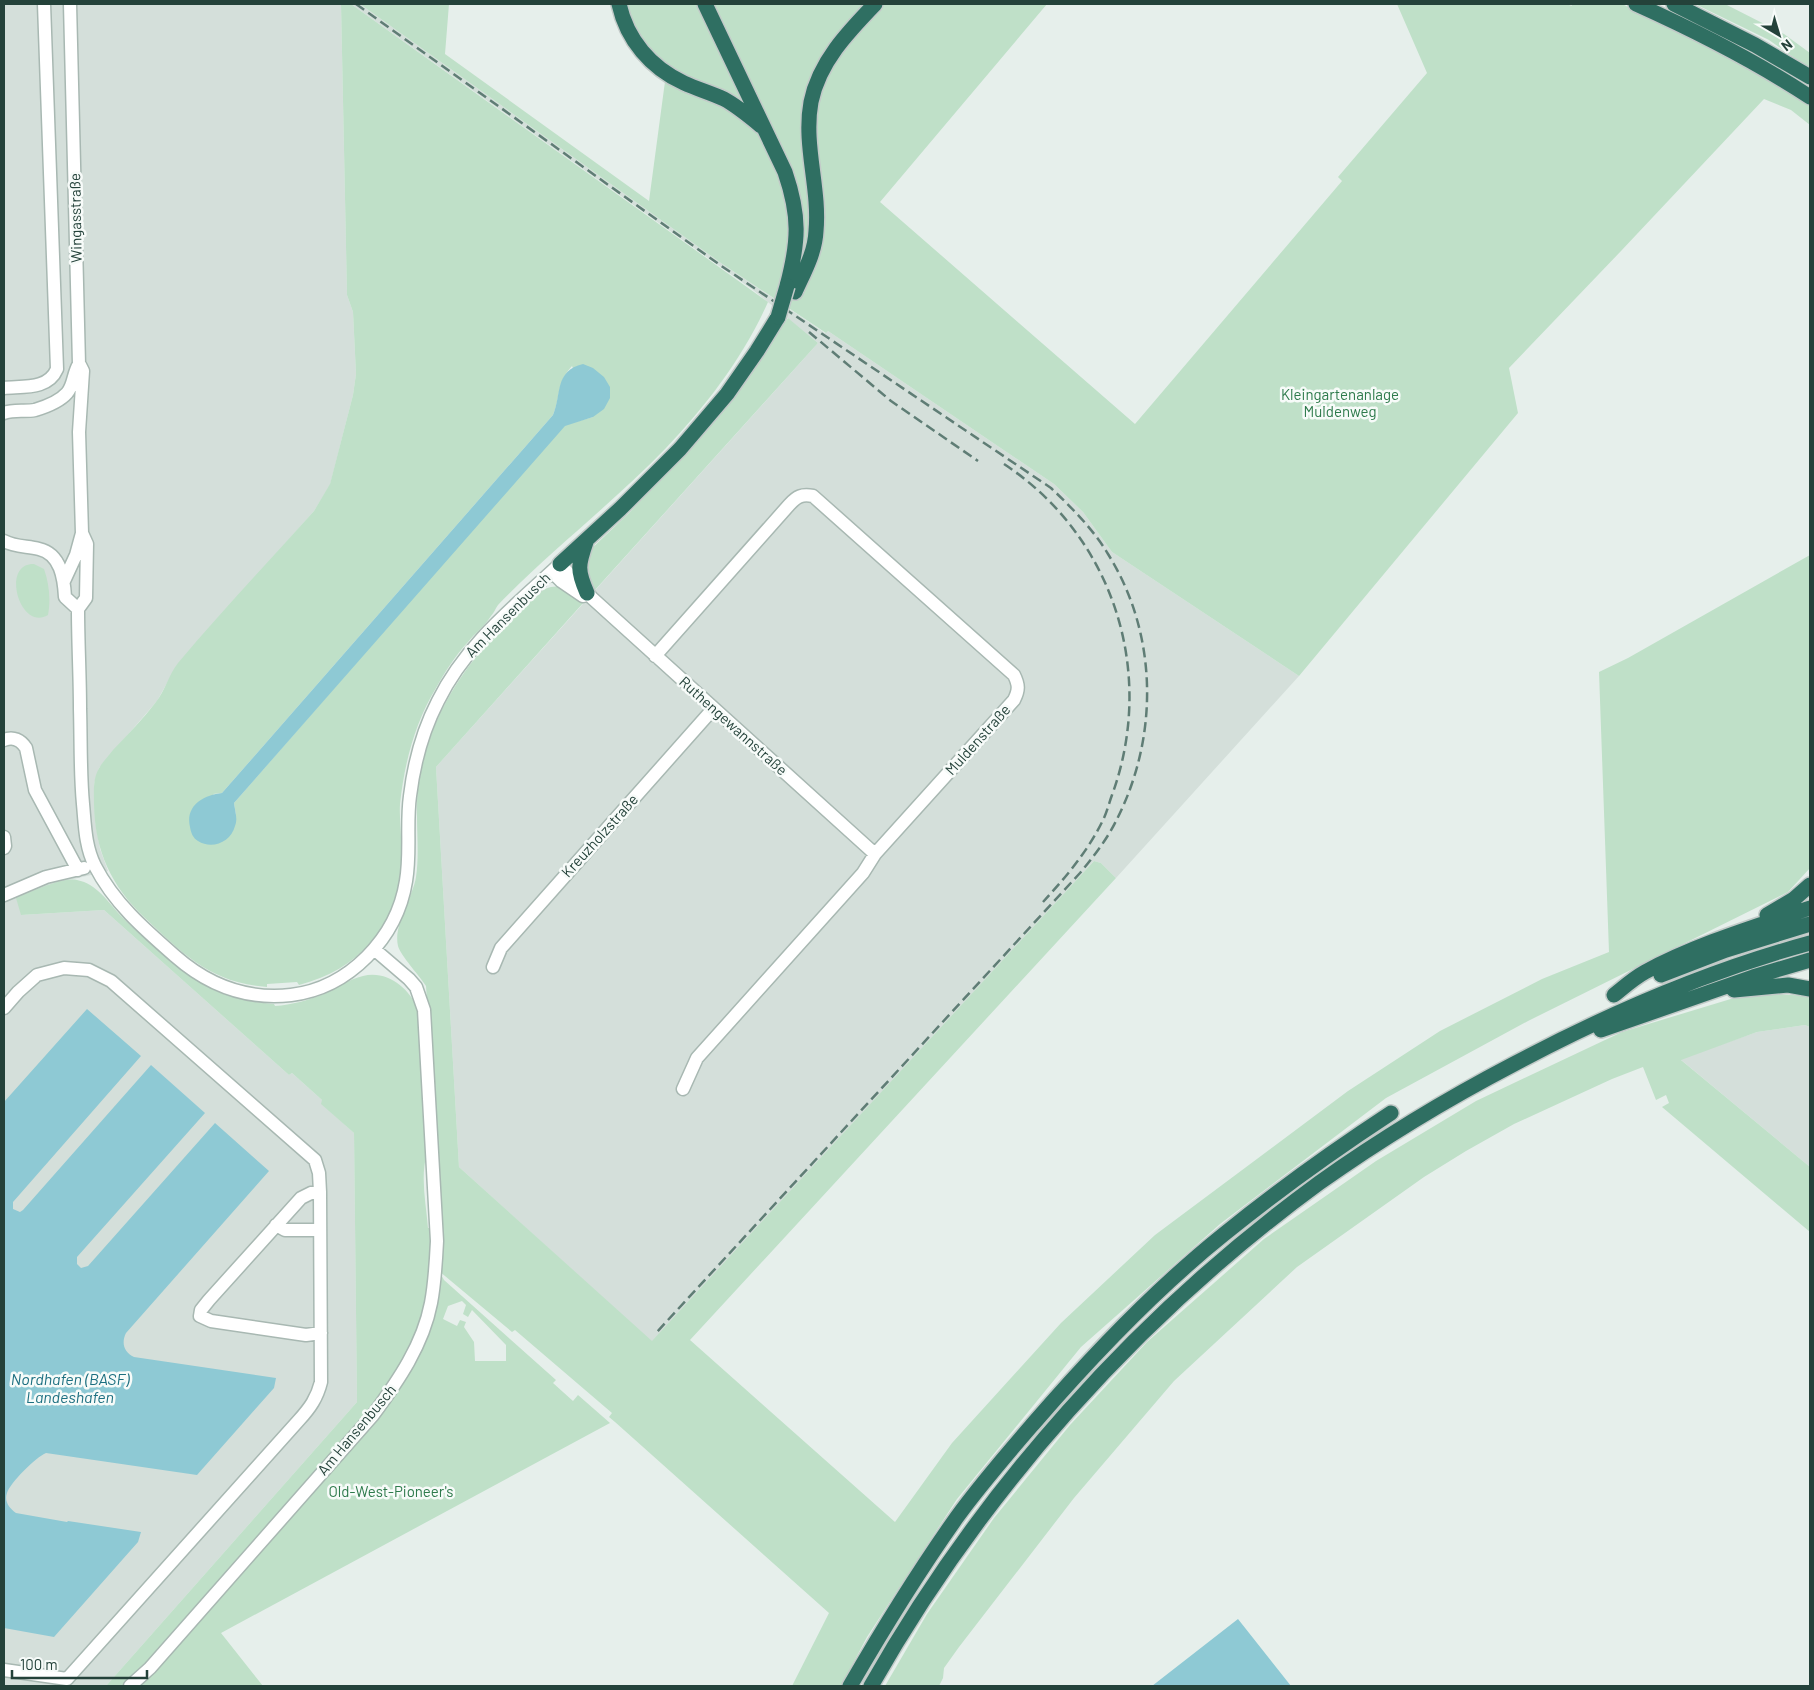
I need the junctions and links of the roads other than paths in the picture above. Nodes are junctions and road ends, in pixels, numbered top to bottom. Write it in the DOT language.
graph roads {
  1 [pos="44,4"];
  2 [pos="70,4"];
  3 [pos="619,4"];
  4 [pos="705,4"];
  5 [pos="875,4"];
  6 [pos="883,4"];
  7 [pos="1636,4"];
  8 [pos="1674,4"];
  9 [pos="855,25"];
  10 [pos="1810,77"];
  11 [pos="1810,97"];
  12 [pos="764,129"];
  13 [pos="791,289"];
  14 [pos="79,364"];
  15 [pos="4,388"];
  16 [pos="4,413"];
  17 [pos="82,533"];
  18 [pos="587,540"];
  19 [pos="4,541"];
  20 [pos="556,568"];
  21 [pos="64,581"];
  22 [pos="589,596"];
  23 [pos="78,609"];
  24 [pos="655,656"];
  25 [pos="713,709"];
  26 [pos="4,740"];
  27 [pos="4,837"];
  28 [pos="4,848"];
  29 [pos="874,854"];
  30 [pos="95,866"];
  31 [pos="78,870"];
  32 [pos="1810,885"];
  33 [pos="4,895"];
  34 [pos="1810,908"];
  35 [pos="1810,924"];
  36 [pos="1733,934"];
  37 [pos="1810,943"];
  38 [pos="374,949"];
  39 [pos="1810,960"];
  40 [pos="494,967"];
  41 [pos="1810,989"];
  42 [pos="1703,994"];
  43 [pos="4,1008"];
  44 [pos="1543,1048"];
  45 [pos="683,1089"];
  46 [pos="1392,1113"];
  47 [pos="320,1192"];
  48 [pos="276,1225"];
  49 [pos="320,1230"];
  50 [pos="320,1333"];
  51 [pos="4,1670"];
  52 [pos="130,1686"];
  53 [pos="850,1686"];
  54 [pos="871,1686"];
  1 -- 15 [label="street"];
  2 -- 14 [label="street, Wingasstraße"];
  3 -- 12 [label="highway"];
  4 -- 12 [label="highway"];
  5 -- 9 [label="highway"];
  6 -- 9 [label="highway"];
  7 -- 11 [label="highway"];
  8 -- 10 [label="highway"];
  9 -- 13 [label="highway"];
  12 -- 13 [label="highway"];
  13 -- 18 [label="highway"];
  14 -- 16 [label="street, Wingasstraße"];
  14 -- 17 [label="street"];
  17 -- 21 [label="street"];
  17 -- 23 [label="street"];
  18 -- 20 [label="highway"];
  18 -- 22 [label="highway"];
  19 -- 21 [label="street"];
  20 -- 22 [label="street, Ruthengewannstraße"];
  20 -- 38 [label="street, Am Hansenbusch"];
  21 -- 23 [label="street"];
  22 -- 24 [label="street, Ruthengewannstraße"];
  23 -- 30 [label="street, Am Hansenbusch"];
  24 -- 25 [label="street, Ruthengewannstraße"];
  24 -- 29 [label="street, Muldenstraße"];
  25 -- 29 [label="street, Ruthengewannstraße"];
  25 -- 40 [label="street, Kreuzholzstraße"];
  26 -- 31 [label="street"];
  27 -- 28 [label="street"];
  29 -- 45 [label="street, Muldenstraße"];
  30 -- 31 [label="street"];
  30 -- 38 [label="street, Am Hansenbusch"];
  31 -- 33 [label="street"];
  32 -- 36 [label="highway"];
  34 -- 36 [label="highway"];
  35 -- 36 [label="highway"];
  37 -- 44 [label="highway"];
  38 -- 52 [label="street, Am Hansenbusch"];
  39 -- 42 [label="highway"];
  41 -- 42 [label="highway"];
  42 -- 44 [label="highway"];
  43 -- 47 [label="street"];
  44 -- 54 [label="highway"];
  46 -- 53 [label="highway"];
  47 -- 48 [label="street"];
  47 -- 49 [label="street"];
  48 -- 49 [label="street"];
  48 -- 50 [label="street"];
  49 -- 50 [label="street"];
  50 -- 51 [label="street"];
}
